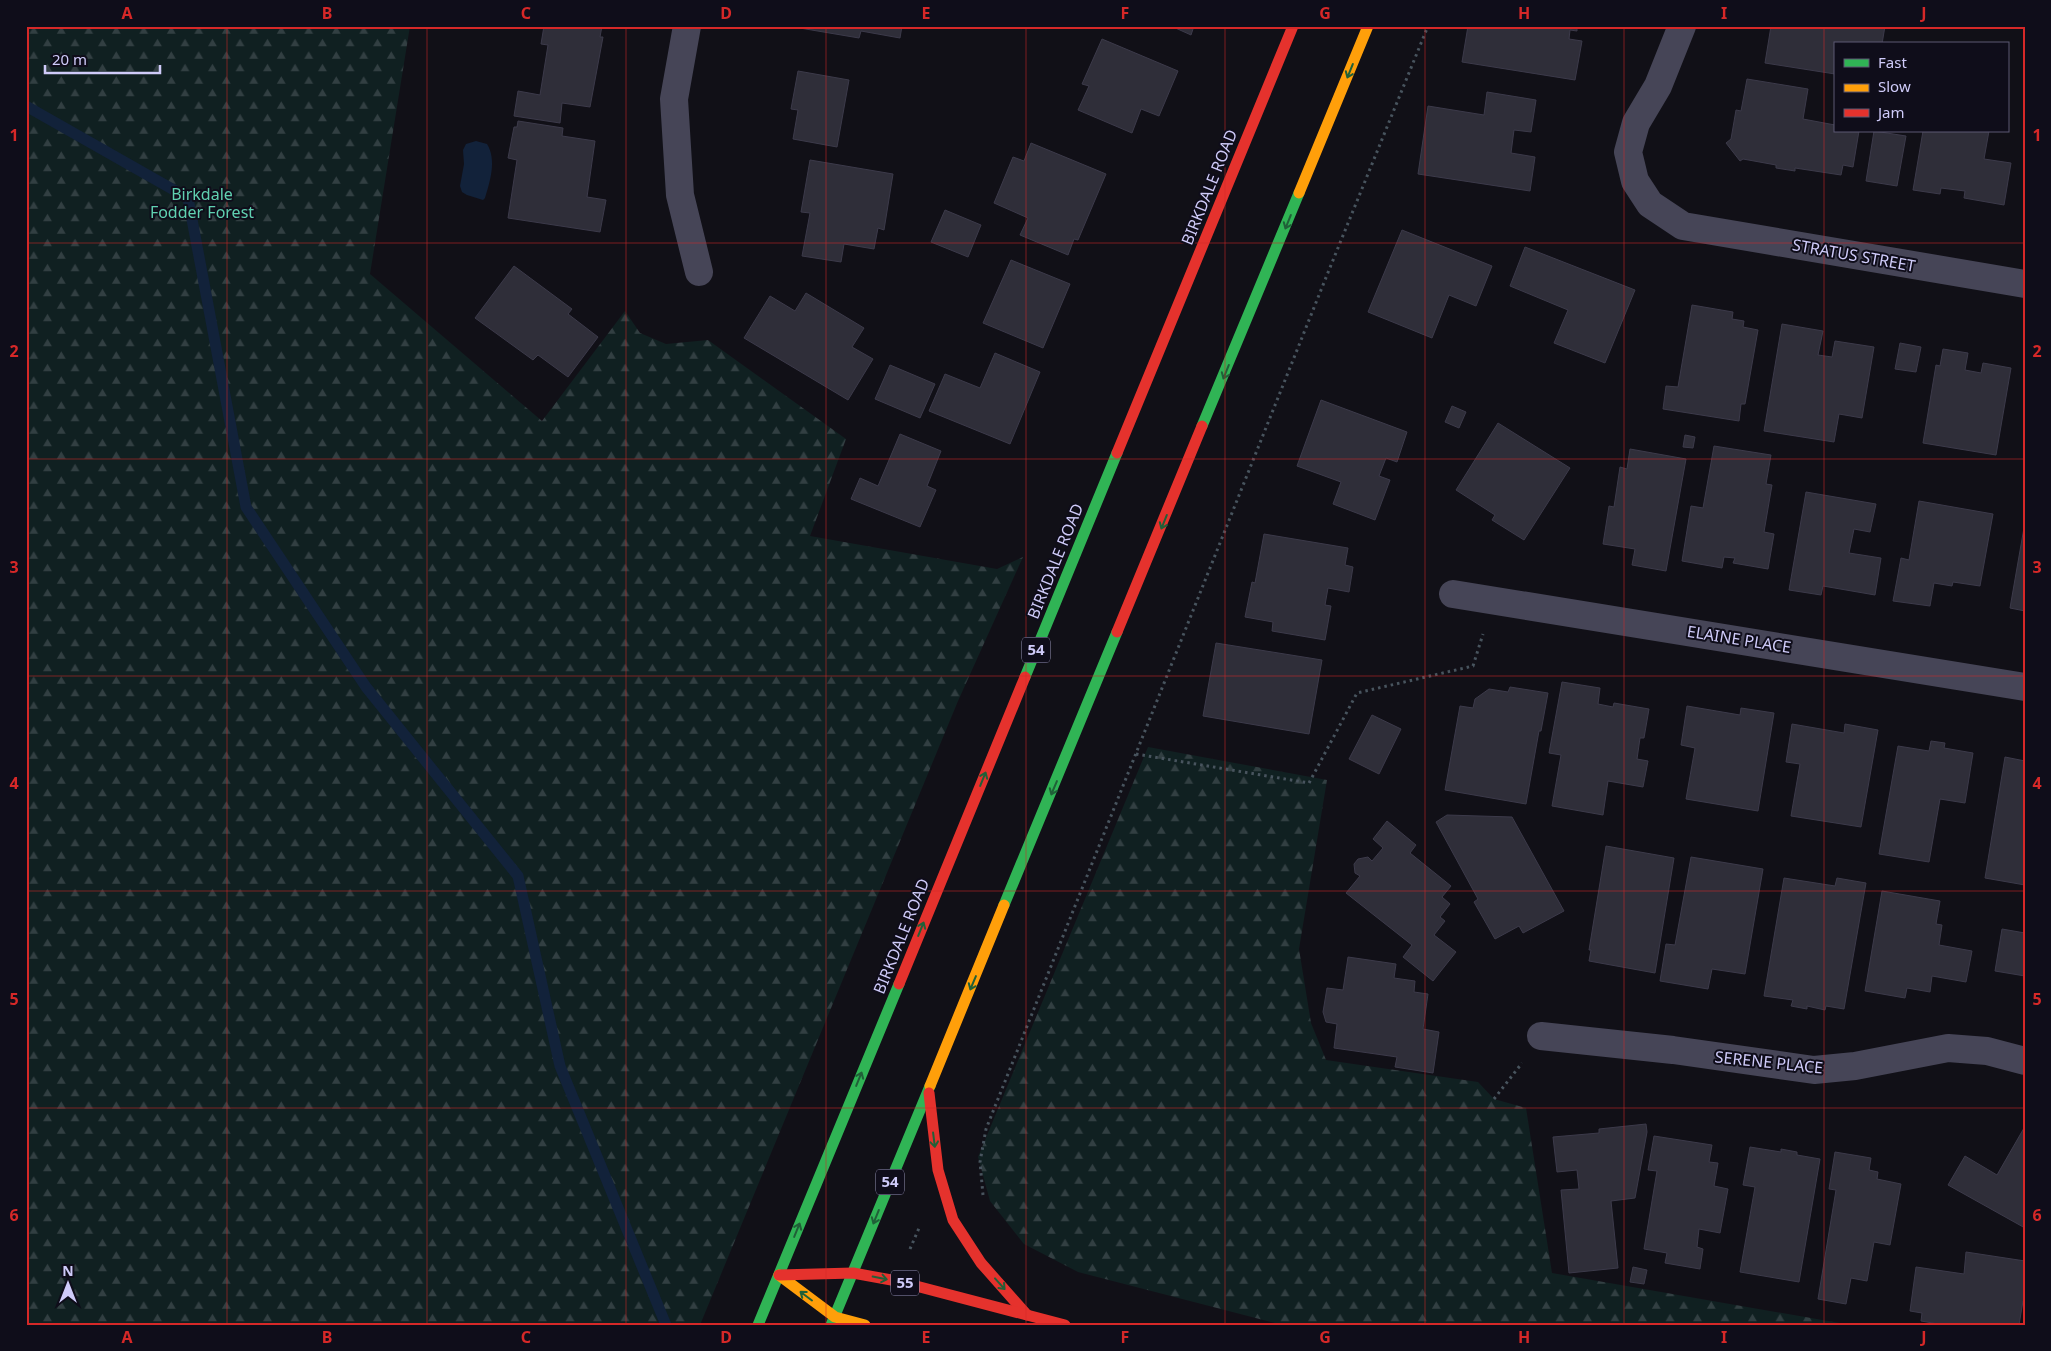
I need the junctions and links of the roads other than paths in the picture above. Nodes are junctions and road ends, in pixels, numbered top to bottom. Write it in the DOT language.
graph roads {
  1 [pos="687,26"];
  2 [pos="1293,26"];
  3 [pos="1368,26"];
  4 [pos="1682,26"];
  5 [pos="699,272"];
  6 [pos="2025,284"];
  7 [pos="1453,594"];
  8 [pos="2025,687"];
  9 [pos="1541,1036"];
  10 [pos="2025,1060"];
  11 [pos="928,1091"];
  12 [pos="853,1273"];
  13 [pos="779,1275"];
  14 [pos="1027,1316"];
  15 [pos="833,1321"];
  16 [pos="758,1325"];
  17 [pos="865,1325"];
  18 [pos="1065,1325"];
  1 -- 5 [label="street"];
  13 -- 2 [label="main road, BIRKDALE ROAD / 54, one-way"];
  3 -- 11 [label="main road, 54, one-way"];
  4 -- 6 [label="street, STRATUS STREET"];
  7 -- 8 [label="street, ELAINE PLACE"];
  9 -- 10 [label="street, SERENE PLACE"];
  11 -- 12 [label="main road, 54, one-way"];
  11 -- 14 [label="main road, one-way"];
  12 -- 13 [label="main road, 55"];
  12 -- 14 [label="main road, 55, one-way"];
  12 -- 15 [label="main road, 54"];
  15 -- 13 [label="main road, one-way"];
  13 -- 16 [label="main road, 54"];
  14 -- 18 [label="main road, 55"];
  15 -- 17 [label="main road"];
}
